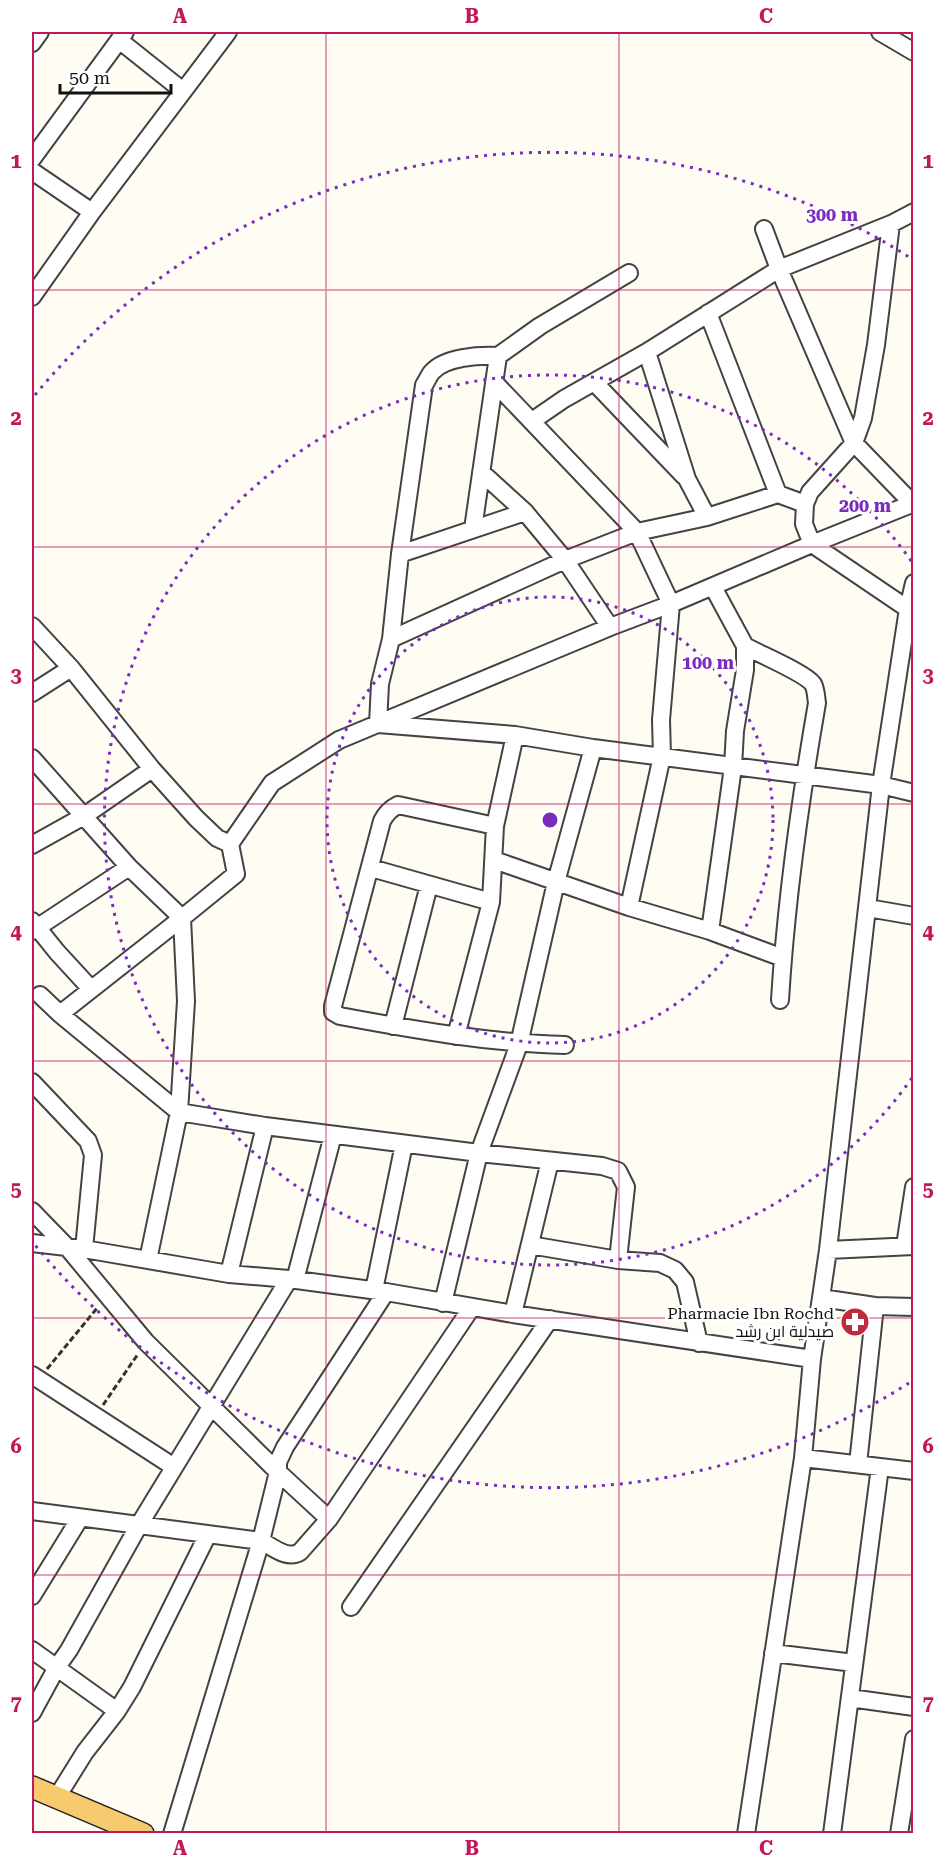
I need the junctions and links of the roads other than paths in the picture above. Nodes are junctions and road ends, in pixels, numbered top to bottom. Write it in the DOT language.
graph roads {
  1 [pos="40,32"];
  2 [pos="228,32"];
  3 [pos="880,32"];
  4 [pos="122,36"];
  5 [pos="32,43"];
  6 [pos="914,52"];
  7 [pos="183,91"];
  8 [pos="32,159"];
  9 [pos="32,171"];
  10 [pos="92,212"];
  11 [pos="914,212"];
  12 [pos="891,224"];
  13 [pos="764,229"];
  14 [pos="779,269"];
  15 [pos="628,273"];
  16 [pos="32,297"];
  17 [pos="708,314"];
  18 [pos="647,352"];
  19 [pos="498,356"];
  20 [pos="494,382"];
  21 [pos="594,382"];
  22 [pos="532,421"];
  23 [pos="854,443"];
  24 [pos="481,472"];
  25 [pos="687,478"];
  26 [pos="778,494"];
  27 [pos="913,503"];
  28 [pos="805,504"];
  29 [pos="525,512"];
  30 [pos="707,517"];
  31 [pos="474,529"];
  32 [pos="637,532"];
  33 [pos="812,544"];
  34 [pos="399,554"];
  35 [pos="565,561"];
  36 [pos="914,583"];
  37 [pos="712,586"];
  38 [pos="671,604"];
  39 [pos="910,612"];
  40 [pos="32,626"];
  41 [pos="610,627"];
  42 [pos="391,639"];
  43 [pos="745,646"];
  44 [pos="71,668"];
  45 [pos="32,693"];
  46 [pos="378,724"];
  47 [pos="515,735"];
  48 [pos="593,748"];
  49 [pos="662,756"];
  50 [pos="32,758"];
  51 [pos="733,767"];
  52 [pos="152,770"];
  53 [pos="805,775"];
  54 [pos="881,785"];
  55 [pos="914,793"];
  56 [pos="84,816"];
  57 [pos="495,826"];
  58 [pos="230,844"];
  59 [pos="32,845"];
  60 [pos="494,860"];
  61 [pos="129,867"];
  62 [pos="371,868"];
  63 [pos="556,882"];
  64 [pos="429,885"];
  65 [pos="491,902"];
  66 [pos="629,907"];
  67 [pos="868,908"];
  68 [pos="914,916"];
  69 [pos="182,918"];
  70 [pos="33,927"];
  71 [pos="710,931"];
  72 [pos="783,958"];
  73 [pos="91,989"];
  74 [pos="34,994"];
  75 [pos="780,1000"];
  76 [pos="60,1014"];
  77 [pos="393,1026"];
  78 [pos="456,1036"];
  79 [pos="519,1044"];
  80 [pos="566,1045"];
  81 [pos="32,1082"];
  82 [pos="179,1113"];
  83 [pos="265,1126"];
  84 [pos="333,1135"];
  85 [pos="404,1144"];
  86 [pos="479,1154"];
  87 [pos="550,1161"];
  88 [pos="914,1187"];
  89 [pos="32,1211"];
  90 [pos="32,1243"];
  91 [pos="530,1245"];
  92 [pos="909,1246"];
  93 [pos="76,1248"];
  94 [pos="828,1250"];
  95 [pos="148,1260"];
  96 [pos="618,1260"];
  97 [pos="229,1274"];
  98 [pos="292,1279"];
  99 [pos="380,1291"];
  100 [pos="821,1298"];
  101 [pos="443,1303"];
  102 [pos="875,1306"];
  103 [pos="472,1307"];
  104 [pos="914,1307"];
  105 [pos="513,1314"];
  106 [pos="550,1319"];
  107 [pos="699,1343"];
  108 [pos="812,1359"];
  109 [pos="34,1382"];
  110 [pos="210,1405"];
  111 [pos="803,1458"];
  112 [pos="858,1464"];
  113 [pos="174,1467"];
  114 [pos="880,1467"];
  115 [pos="914,1471"];
  116 [pos="278,1472"];
  117 [pos="32,1511"];
  118 [pos="80,1518"];
  119 [pos="329,1519"];
  120 [pos="139,1525"];
  121 [pos="208,1534"];
  122 [pos="261,1541"];
  123 [pos="32,1596"];
  124 [pos="351,1607"];
  125 [pos="32,1650"];
  126 [pos="773,1653"];
  127 [pos="854,1663"];
  128 [pos="57,1667"];
  129 [pos="850,1698"];
  130 [pos="914,1707"];
  131 [pos="117,1711"];
  132 [pos="32,1713"];
  133 [pos="914,1739"];
  134 [pos="32,1787"];
  135 [pos="57,1797"];
  136 [pos="143,1833"];
  137 [pos="172,1833"];
  138 [pos="747,1833"];
  139 [pos="832,1833"];
  140 [pos="899,1833"];
  1 -- 5 [label="street"];
  2 -- 7 [label="street"];
  3 -- 6 [label="street"];
  4 -- 7 [label="street"];
  4 -- 8 [label="street"];
  7 -- 10 [label="street"];
  9 -- 10 [label="street"];
  10 -- 16 [label="street"];
  11 -- 12 [label="street"];
  12 -- 14 [label="street"];
  12 -- 23 [label="street"];
  13 -- 14 [label="street"];
  14 -- 17 [label="street"];
  14 -- 23 [label="street"];
  15 -- 19 [label="street"];
  17 -- 18 [label="street"];
  17 -- 26 [label="street"];
  18 -- 21 [label="street"];
  18 -- 25 [label="street"];
  19 -- 20 [label="street"];
  19 -- 34 [label="street"];
  20 -- 22 [label="street"];
  20 -- 24 [label="street"];
  21 -- 22 [label="street"];
  21 -- 25 [label="street"];
  22 -- 32 [label="street"];
  23 -- 27 [label="street"];
  23 -- 28 [label="street"];
  24 -- 29 [label="street"];
  24 -- 31 [label="street"];
  25 -- 30 [label="street"];
  26 -- 28 [label="street"];
  26 -- 30 [label="street"];
  27 -- 33 [label="street"];
  28 -- 33 [label="street"];
  29 -- 31 [label="street"];
  29 -- 35 [label="street"];
  30 -- 32 [label="street"];
  31 -- 34 [label="street"];
  32 -- 35 [label="street"];
  32 -- 38 [label="street"];
  33 -- 37 [label="street"];
  33 -- 39 [label="street"];
  34 -- 42 [label="street"];
  35 -- 41 [label="street"];
  35 -- 42 [label="street"];
  36 -- 39 [label="street"];
  37 -- 38 [label="street"];
  37 -- 43 [label="street"];
  38 -- 41 [label="street"];
  38 -- 49 [label="street"];
  39 -- 54 [label="street"];
  40 -- 44 [label="street"];
  41 -- 46 [label="street"];
  42 -- 46 [label="street"];
  43 -- 51 [label="street"];
  43 -- 53 [label="street"];
  44 -- 45 [label="street"];
  44 -- 52 [label="street"];
  46 -- 47 [label="street"];
  46 -- 58 [label="street"];
  47 -- 48 [label="street"];
  47 -- 57 [label="street"];
  48 -- 49 [label="street"];
  48 -- 63 [label="street"];
  49 -- 51 [label="street"];
  49 -- 66 [label="street"];
  50 -- 56 [label="street"];
  51 -- 53 [label="street"];
  51 -- 71 [label="street"];
  52 -- 56 [label="street"];
  52 -- 58 [label="street"];
  53 -- 54 [label="street"];
  53 -- 72 [label="street"];
  54 -- 55 [label="street"];
  54 -- 67 [label="street"];
  56 -- 59 [label="street"];
  56 -- 61 [label="street"];
  57 -- 60 [label="street"];
  57 -- 62 [label="street"];
  58 -- 69 [label="street"];
  60 -- 63 [label="street"];
  60 -- 65 [label="street"];
  61 -- 69 [label="street"];
  61 -- 70 [label="street"];
  62 -- 64 [label="street"];
  62 -- 77 [label="street"];
  63 -- 66 [label="street"];
  63 -- 79 [label="street"];
  64 -- 65 [label="street"];
  64 -- 77 [label="street"];
  65 -- 78 [label="street"];
  66 -- 71 [label="street"];
  67 -- 68 [label="street"];
  67 -- 94 [label="street"];
  69 -- 73 [label="street"];
  69 -- 82 [label="street"];
  70 -- 73 [label="street"];
  71 -- 72 [label="street"];
  72 -- 75 [label="street"];
  73 -- 76 [label="street"];
  74 -- 76 [label="street"];
  76 -- 82 [label="street"];
  77 -- 78 [label="street"];
  78 -- 79 [label="street"];
  79 -- 80 [label="street"];
  79 -- 86 [label="street"];
  81 -- 93 [label="street"];
  82 -- 83 [label="street"];
  82 -- 95 [label="street"];
  83 -- 84 [label="street"];
  83 -- 97 [label="street"];
  84 -- 85 [label="street"];
  84 -- 98 [label="street"];
  85 -- 86 [label="street"];
  85 -- 99 [label="street"];
  86 -- 87 [label="street"];
  86 -- 101 [label="street"];
  87 -- 91 [label="street"];
  87 -- 96 [label="street"];
  88 -- 92 [label="street"];
  89 -- 93 [label="street"];
  90 -- 93 [label="street"];
  91 -- 96 [label="street"];
  91 -- 105 [label="street"];
  92 -- 94 [label="street"];
  93 -- 95 [label="street"];
  93 -- 110 [label="street"];
  94 -- 100 [label="street"];
  95 -- 97 [label="street"];
  96 -- 107 [label="street"];
  97 -- 98 [label="street"];
  98 -- 99 [label="street"];
  98 -- 110 [label="street"];
  99 -- 101 [label="street"];
  99 -- 116 [label="street"];
  100 -- 102 [label="street"];
  100 -- 108 [label="street"];
  101 -- 103 [label="street"];
  102 -- 104 [label="street"];
  102 -- 112 [label="street"];
  103 -- 105 [label="street"];
  103 -- 119 [label="street"];
  105 -- 106 [label="street"];
  106 -- 107 [label="street"];
  106 -- 124 [label="street"];
  107 -- 108 [label="street"];
  108 -- 111 [label="street"];
  109 -- 113 [label="street"];
  110 -- 113 [label="street"];
  110 -- 116 [label="street"];
  111 -- 112 [label="street"];
  111 -- 126 [label="street"];
  112 -- 114 [label="street"];
  113 -- 120 [label="street"];
  114 -- 115 [label="street"];
  114 -- 127 [label="street"];
  116 -- 119 [label="street"];
  116 -- 122 [label="street"];
  117 -- 118 [label="street"];
  118 -- 120 [label="street"];
  118 -- 123 [label="street"];
  119 -- 122 [label="street"];
  120 -- 121 [label="street"];
  120 -- 128 [label="street"];
  121 -- 122 [label="street"];
  121 -- 131 [label="street"];
  122 -- 137 [label="street"];
  125 -- 128 [label="street"];
  126 -- 127 [label="street"];
  126 -- 138 [label="street"];
  127 -- 129 [label="street"];
  128 -- 131 [label="street"];
  128 -- 132 [label="street"];
  129 -- 130 [label="street"];
  129 -- 139 [label="street"];
  131 -- 135 [label="street"];
  133 -- 140 [label="street"];
  134 -- 135 [label="main road"];
  135 -- 136 [label="main road"];
}
